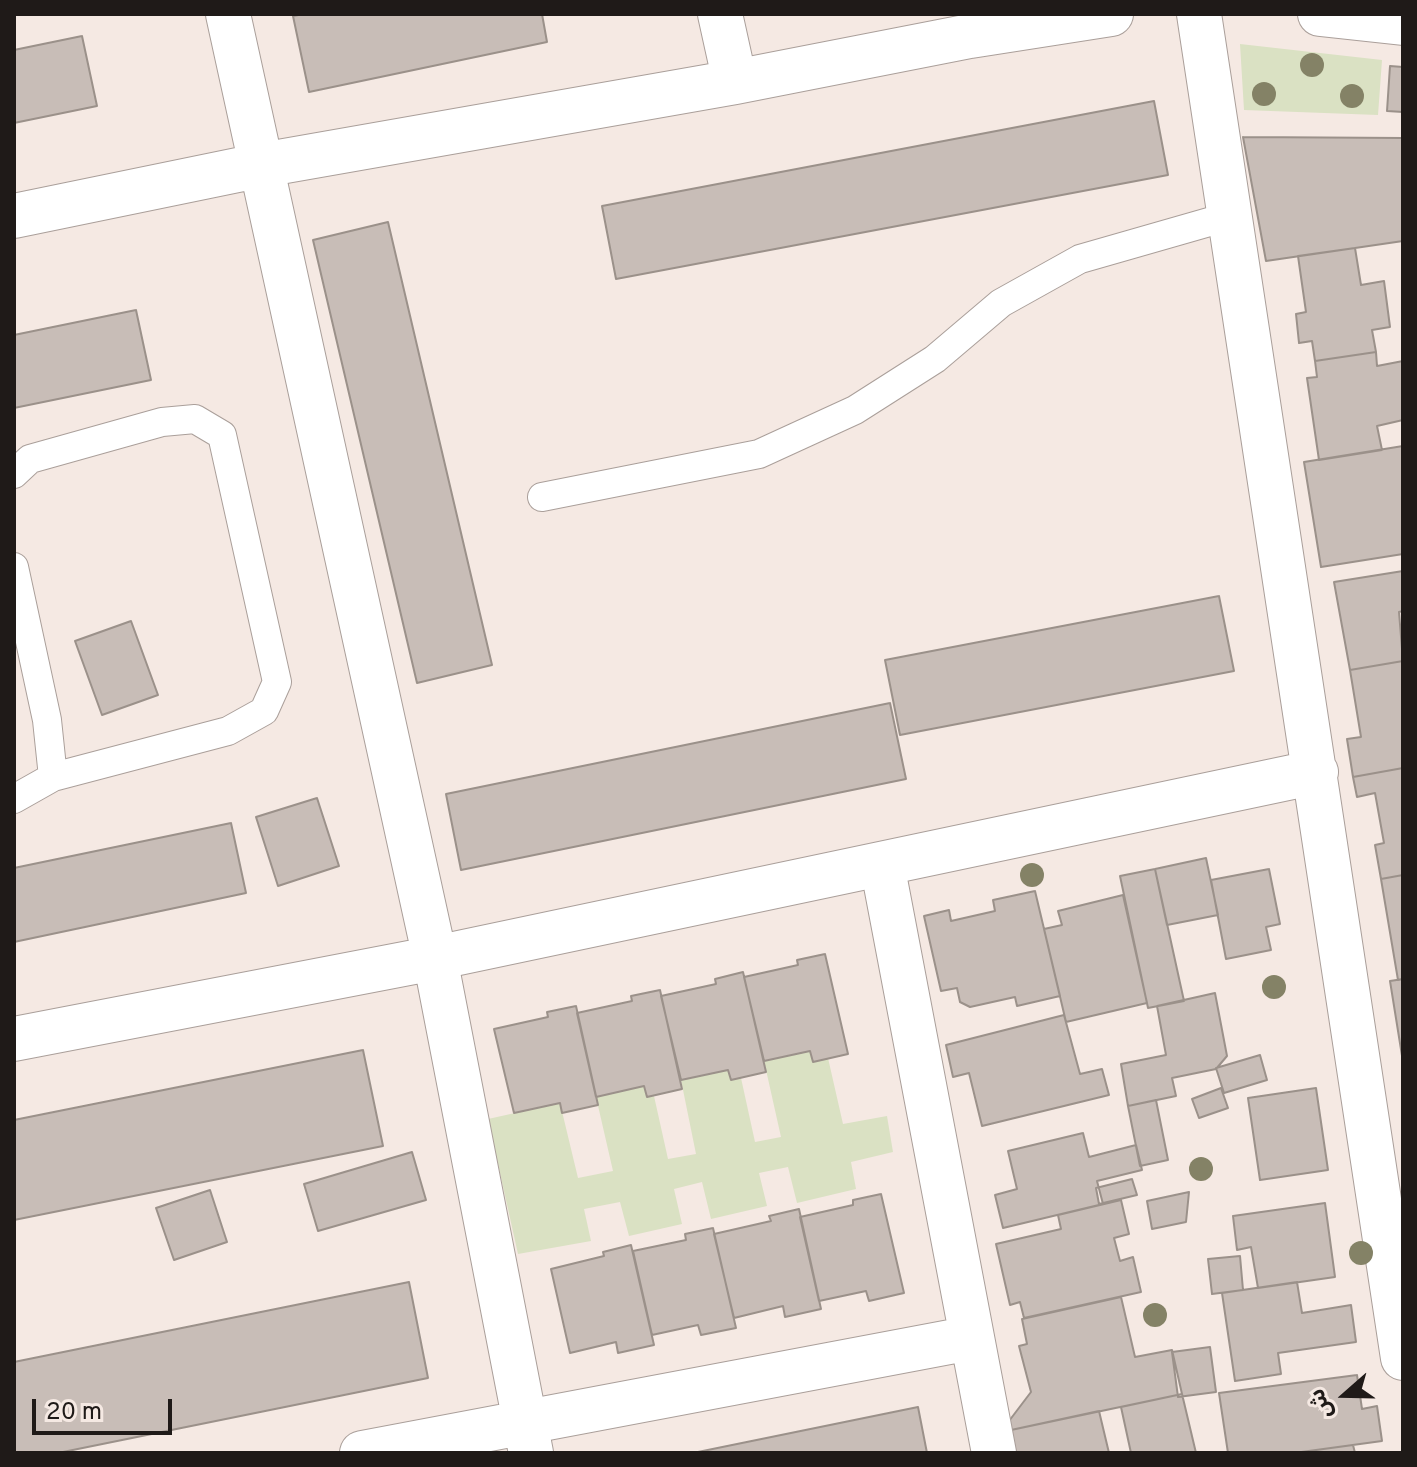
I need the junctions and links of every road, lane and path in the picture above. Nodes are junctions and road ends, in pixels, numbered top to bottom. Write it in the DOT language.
graph roads {
  1 [pos="228,14"];
  2 [pos="720,14"];
  3 [pos="1111,14"];
  4 [pos="1199,14"];
  5 [pos="1320,14"];
  6 [pos="1403,23"];
  7 [pos="967,25"];
  8 [pos="735,82"];
  9 [pos="262,165"];
  10 [pos="14,216"];
  11 [pos="1230,216"];
  12 [pos="14,474"];
  13 [pos="542,497"];
  14 [pos="14,567"];
  15 [pos="1316,772"];
  16 [pos="53,777"];
  17 [pos="14,799"];
  18 [pos="882,864"];
  19 [pos="435,958"];
  20 [pos="14,1039"];
  21 [pos="1395,1255"];
  22 [pos="971,1338"];
  23 [pos="1403,1358"];
  24 [pos="528,1437"];
  25 [pos="362,1453"];
  26 [pos="994,1453"];
  1 -- 9 [label="street"];
  2 -- 8 [label="street"];
  3 -- 7 [label="street"];
  4 -- 11 [label="street"];
  5 -- 6 [label="street"];
  7 -- 8 [label="street"];
  8 -- 9 [label="street"];
  9 -- 10 [label="street"];
  9 -- 19 [label="street"];
  11 -- 13 [label="lane"];
  11 -- 15 [label="street"];
  12 -- 16 [label="lane"];
  14 -- 16 [label="lane"];
  15 -- 18 [label="street"];
  15 -- 21 [label="street"];
  16 -- 17 [label="lane"];
  18 -- 19 [label="street"];
  18 -- 22 [label="street"];
  19 -- 20 [label="street"];
  19 -- 24 [label="street"];
  21 -- 23 [label="street"];
  22 -- 24 [label="street"];
  22 -- 26 [label="street"];
  24 -- 25 [label="street"];
}
